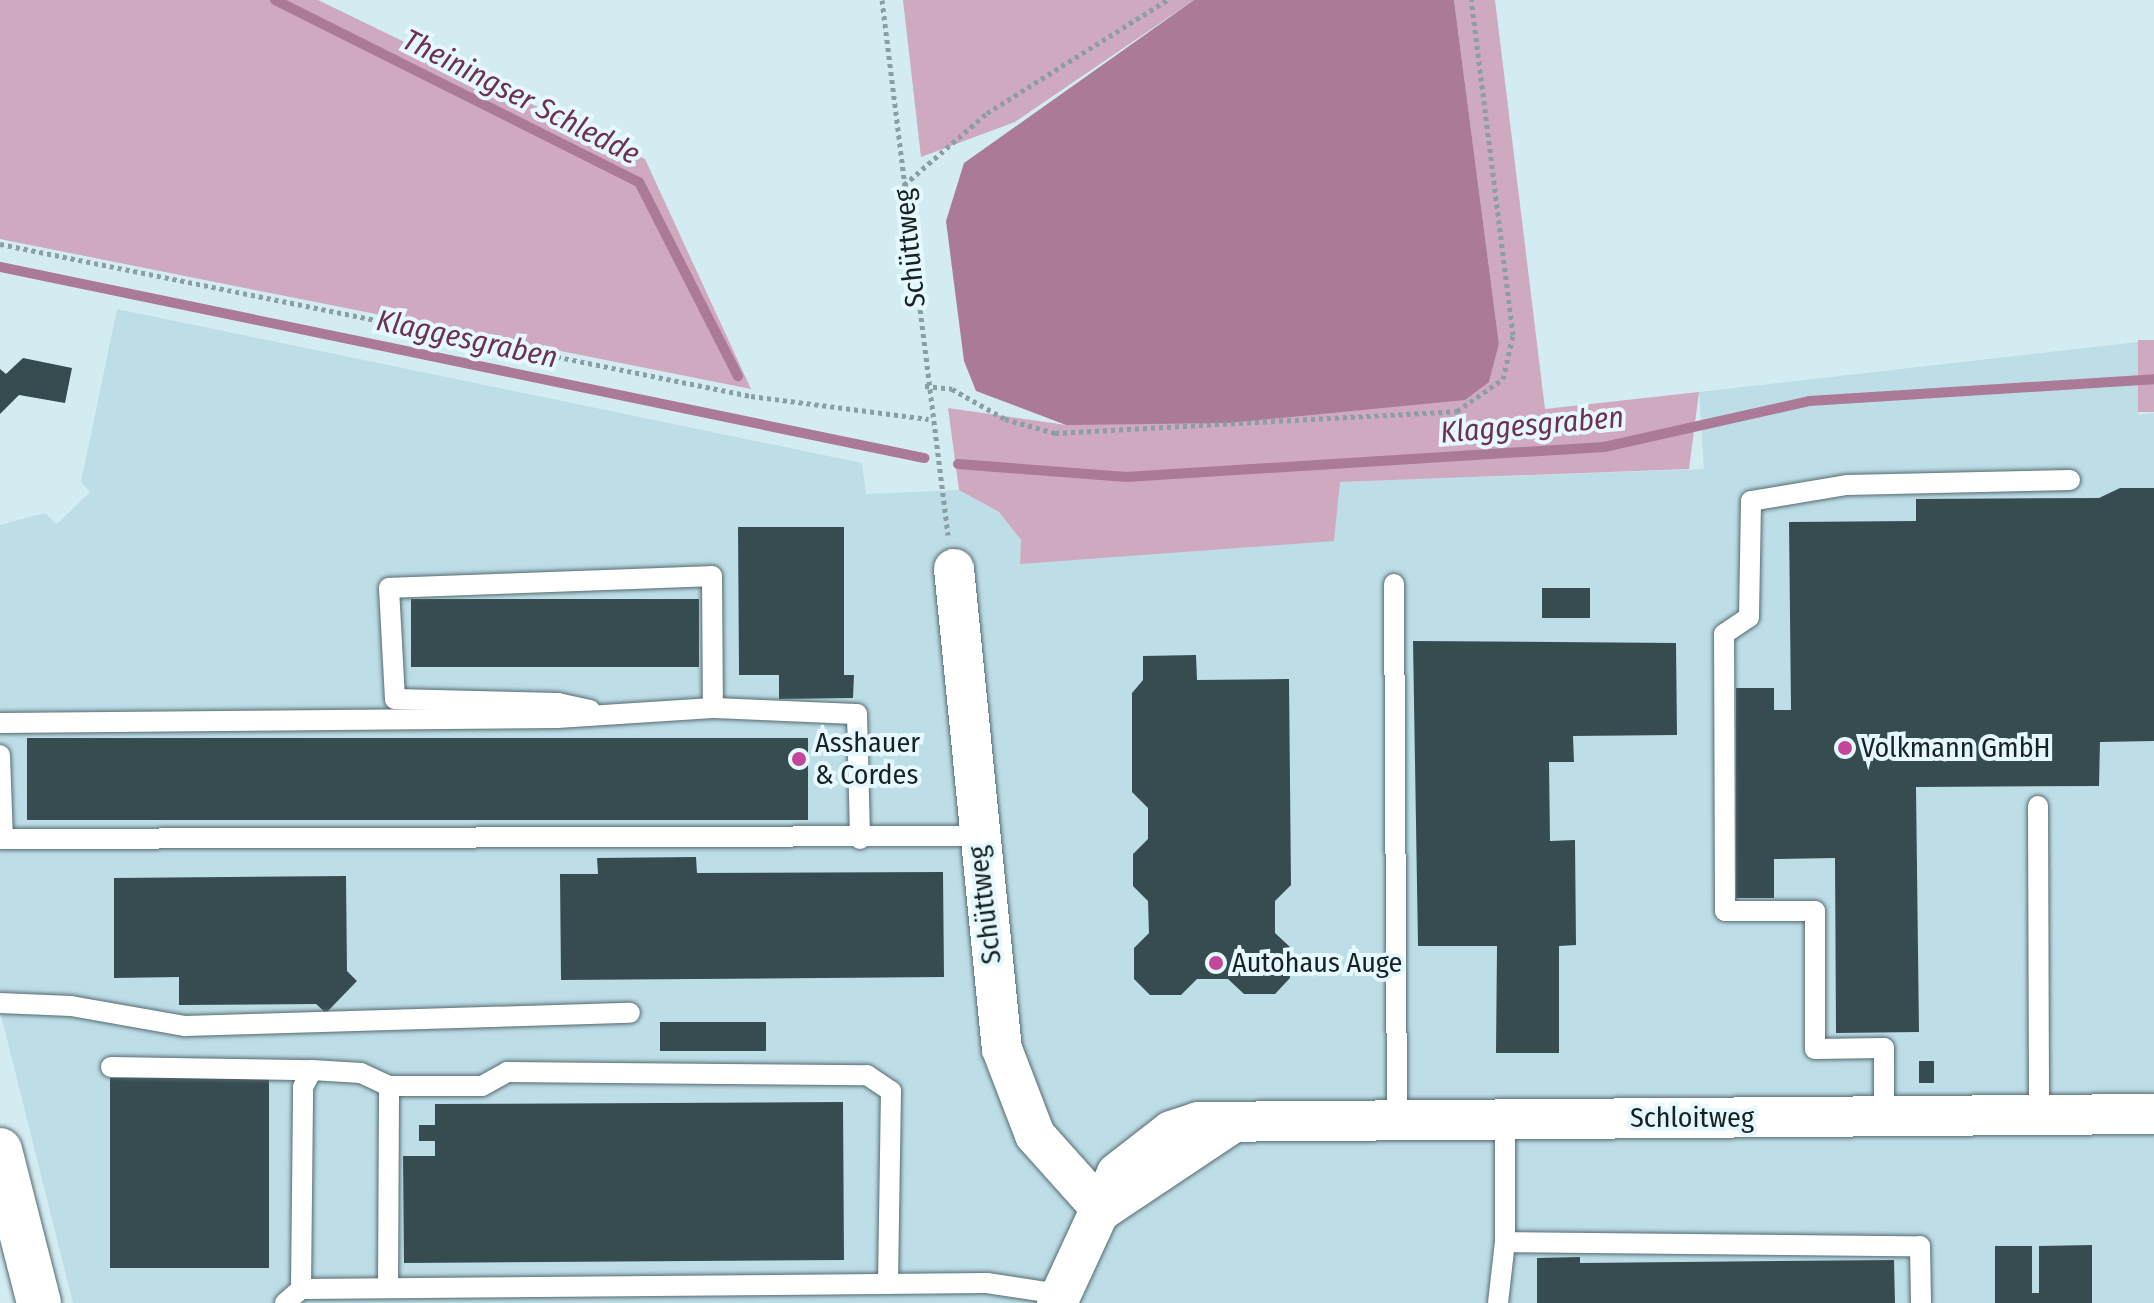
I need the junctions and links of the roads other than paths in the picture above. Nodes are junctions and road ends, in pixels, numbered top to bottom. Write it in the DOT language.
graph roads {
  1 [pos="2070,480"];
  2 [pos="954,569"];
  3 [pos="1394,584"];
  4 [pos="713,708"];
  5 [pos="590,710"];
  6 [pos="0,723"];
  7 [pos="0,755"];
  8 [pos="2038,806"];
  9 [pos="976,836"];
  10 [pos="2,839"];
  11 [pos="860,839"];
  12 [pos="0,1003"];
  13 [pos="630,1013"];
  14 [pos="111,1067"];
  15 [pos="312,1070"];
  16 [pos="389,1086"];
  17 [pos="2154,1114"];
  18 [pos="2039,1116"];
  19 [pos="1884,1117"];
  20 [pos="1505,1119"];
  21 [pos="1397,1120"];
  22 [pos="0,1150"];
  23 [pos="1102,1210"];
  24 [pos="1505,1242"];
  25 [pos="888,1284"];
  26 [pos="388,1288"];
  27 [pos="301,1289"];
  28 [pos="1058,1298"];
  29 [pos="39,1303"];
  30 [pos="285,1303"];
  31 [pos="1498,1303"];
  32 [pos="1921,1303"];
  1 -- 19 [label="lane"];
  2 -- 9 [label="street, Schüttweg"];
  3 -- 21 [label="lane"];
  4 -- 5 [label="lane"];
  4 -- 5 [label="lane"];
  4 -- 11 [label="lane"];
  5 -- 6 [label="lane"];
  7 -- 10 [label="lane"];
  8 -- 18 [label="lane"];
  9 -- 11 [label="lane"];
  9 -- 23 [label="street, Schüttweg"];
  10 -- 11 [label="lane"];
  12 -- 13 [label="lane"];
  14 -- 15 [label="lane"];
  15 -- 16 [label="lane"];
  15 -- 27 [label="lane"];
  16 -- 25 [label="lane"];
  16 -- 26 [label="lane"];
  17 -- 18 [label="street, Schloitweg"];
  18 -- 19 [label="street, Schloitweg"];
  19 -- 20 [label="street, Schloitweg"];
  20 -- 21 [label="street, Schloitweg"];
  20 -- 24 [label="lane"];
  21 -- 23 [label="street, Schloitweg"];
  22 -- 29 [label="street"];
  23 -- 28 [label="street, Schloitweg"];
  24 -- 31 [label="lane"];
  24 -- 32 [label="lane"];
  25 -- 26 [label="lane"];
  25 -- 28 [label="lane"];
  26 -- 27 [label="lane"];
  27 -- 30 [label="lane"];
}
